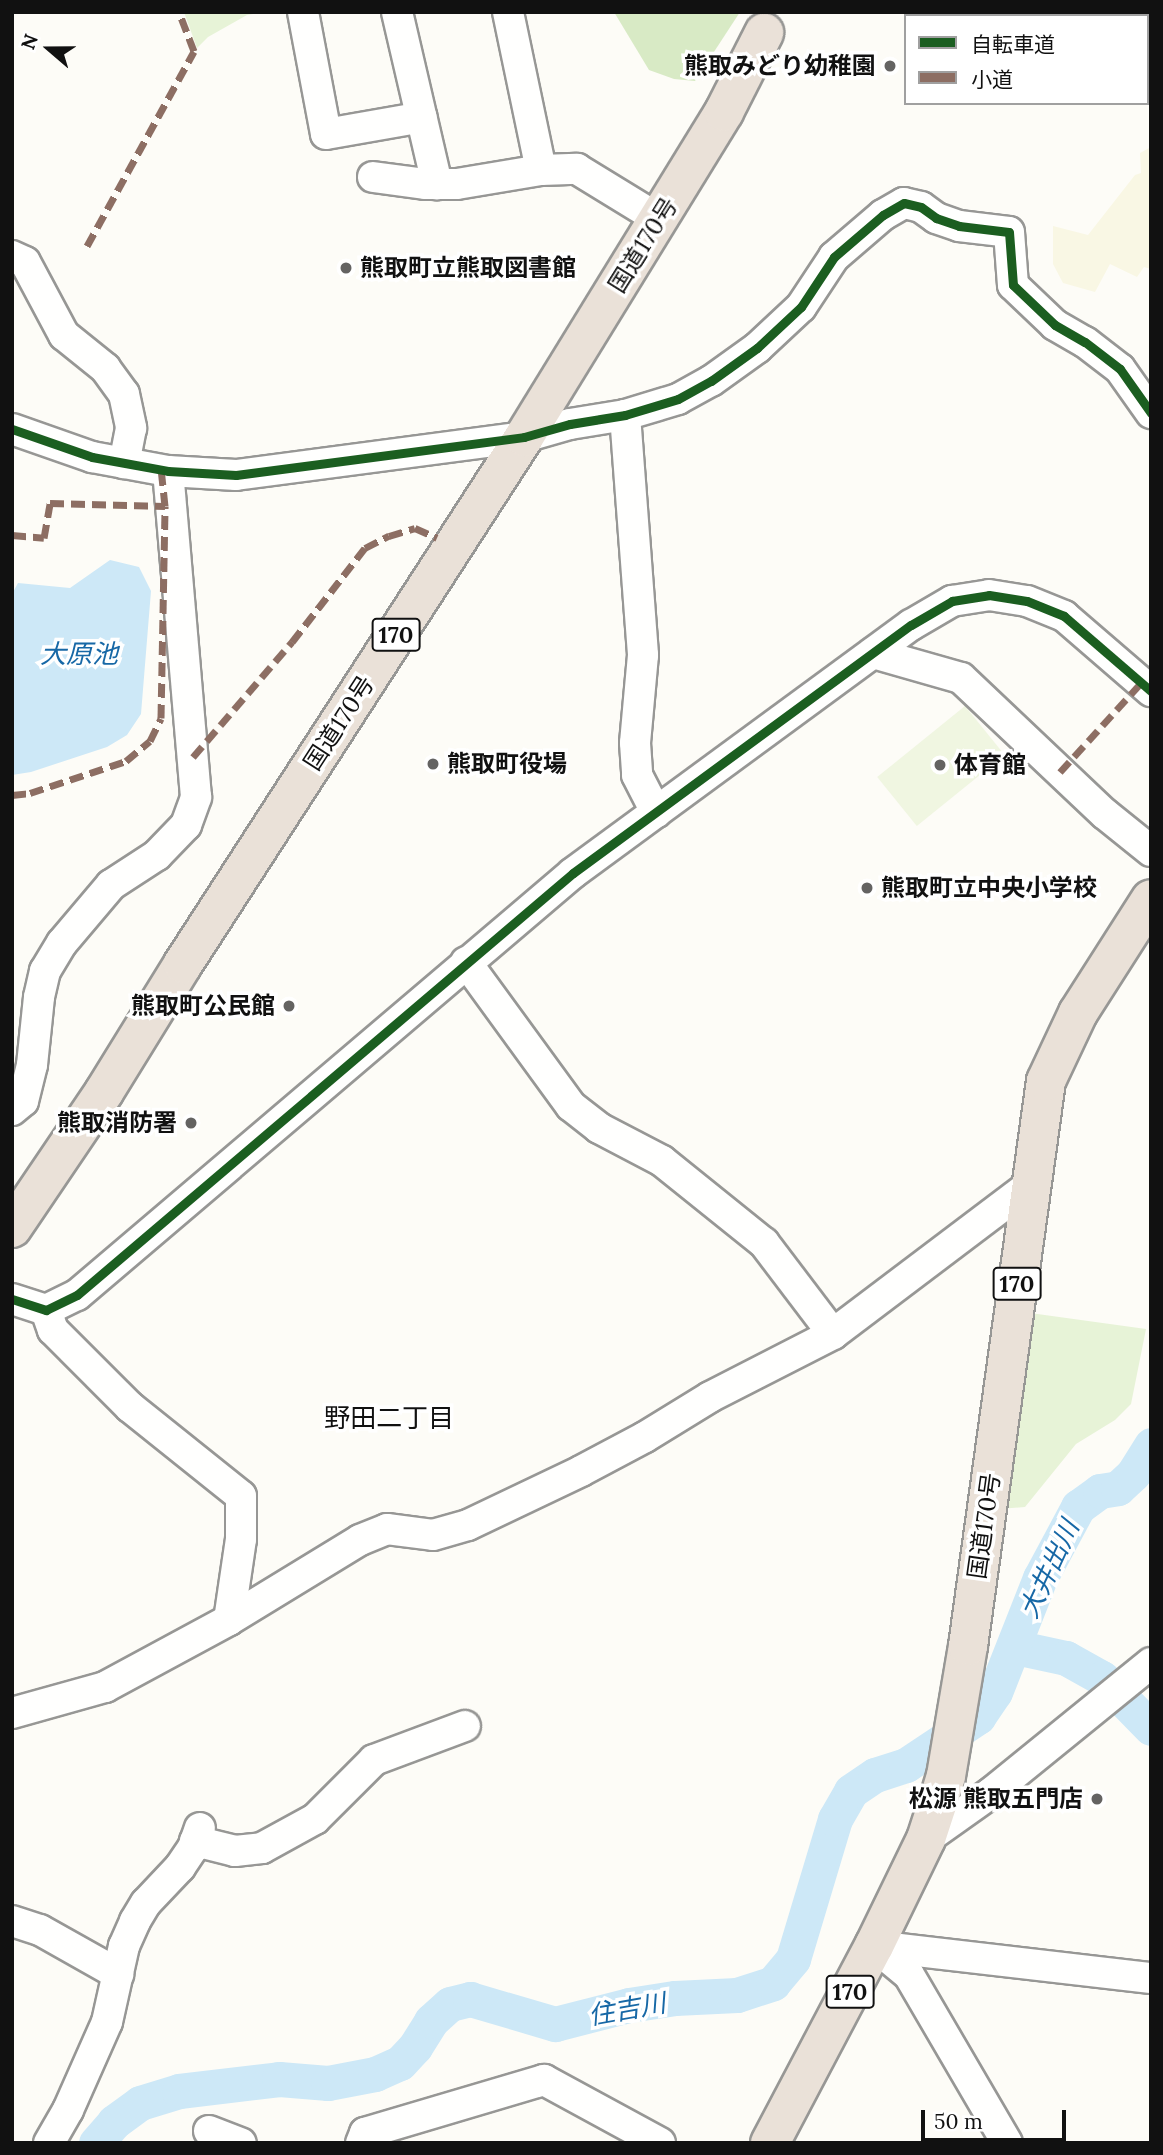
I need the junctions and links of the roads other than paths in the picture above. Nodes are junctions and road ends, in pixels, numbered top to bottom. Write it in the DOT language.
graph roads {
  1 [pos="303,12"];
  2 [pos="397,12"];
  3 [pos="508,12"];
  4 [pos="771,22"];
  5 [pos="422,117"];
  6 [pos="541,170"];
  7 [pos="373,177"];
  8 [pos="437,184"];
  9 [pos="644,210"];
  10 [pos="12,256"];
  11 [pos="1151,413"];
  12 [pos="625,415"];
  13 [pos="12,429"];
  14 [pos="510,438"];
  15 [pos="124,463"];
  16 [pos="168,471"];
  17 [pos="873,653"];
  18 [pos="1148,682"];
  19 [pos="656,812"];
  20 [pos="1151,851"];
  21 [pos="1151,899"];
  22 [pos="466,962"];
  23 [pos="12,1110"];
  24 [pos="1030,1185"];
  25 [pos="12,1189"];
  26 [pos="12,1228"];
  27 [pos="12,1299"];
  28 [pos="46,1310"];
  29 [pos="833,1334"];
  30 [pos="229,1620"];
  31 [pos="1140,1672"];
  32 [pos="12,1713"];
  33 [pos="465,1726"];
  34 [pos="926,1839"];
  35 [pos="12,1921"];
  36 [pos="874,1946"];
  37 [pos="118,1975"];
  38 [pos="1151,1978"];
  39 [pos="209,2131"];
  40 [pos="49,2143"];
  41 [pos="241,2143"];
  42 [pos="361,2143"];
  43 [pos="660,2143"];
  44 [pos="770,2143"];
  45 [pos="1007,2143"];
  1 -- 5 [label="street"];
  2 -- 5 [label="street"];
  3 -- 6 [label="street"];
  4 -- 9 [label="highway, 国道170号 / 170"];
  4 -- 14 [label="highway, 国道170号 / 170"];
  5 -- 8 [label="street"];
  6 -- 8 [label="street"];
  6 -- 9 [label="street"];
  7 -- 8 [label="street"];
  9 -- 14 [label="highway, 国道170号 / 170"];
  10 -- 15 [label="street"];
  11 -- 12 [label="street"];
  12 -- 14 [label="street"];
  12 -- 19 [label="street"];
  13 -- 15 [label="street"];
  14 -- 16 [label="street"];
  14 -- 25 [label="highway, 国道170号 / 170"];
  14 -- 26 [label="highway, 国道170号 / 170"];
  15 -- 16 [label="street"];
  16 -- 23 [label="street"];
  17 -- 18 [label="street"];
  17 -- 19 [label="street"];
  17 -- 20 [label="street"];
  19 -- 22 [label="street"];
  21 -- 24 [label="highway, 国道170号 / 170"];
  22 -- 28 [label="street"];
  22 -- 29 [label="street"];
  24 -- 29 [label="street"];
  24 -- 34 [label="highway, 国道170号 / 170"];
  27 -- 28 [label="street"];
  28 -- 30 [label="street"];
  29 -- 30 [label="street"];
  30 -- 32 [label="street"];
  31 -- 34 [label="street"];
  33 -- 37 [label="street"];
  34 -- 36 [label="highway, 国道170号 / 170"];
  35 -- 37 [label="street"];
  36 -- 38 [label="street"];
  36 -- 44 [label="highway, 国道170号 / 170"];
  36 -- 45 [label="street"];
  37 -- 40 [label="street"];
  39 -- 41 [label="street"];
  42 -- 43 [label="street"];
}
